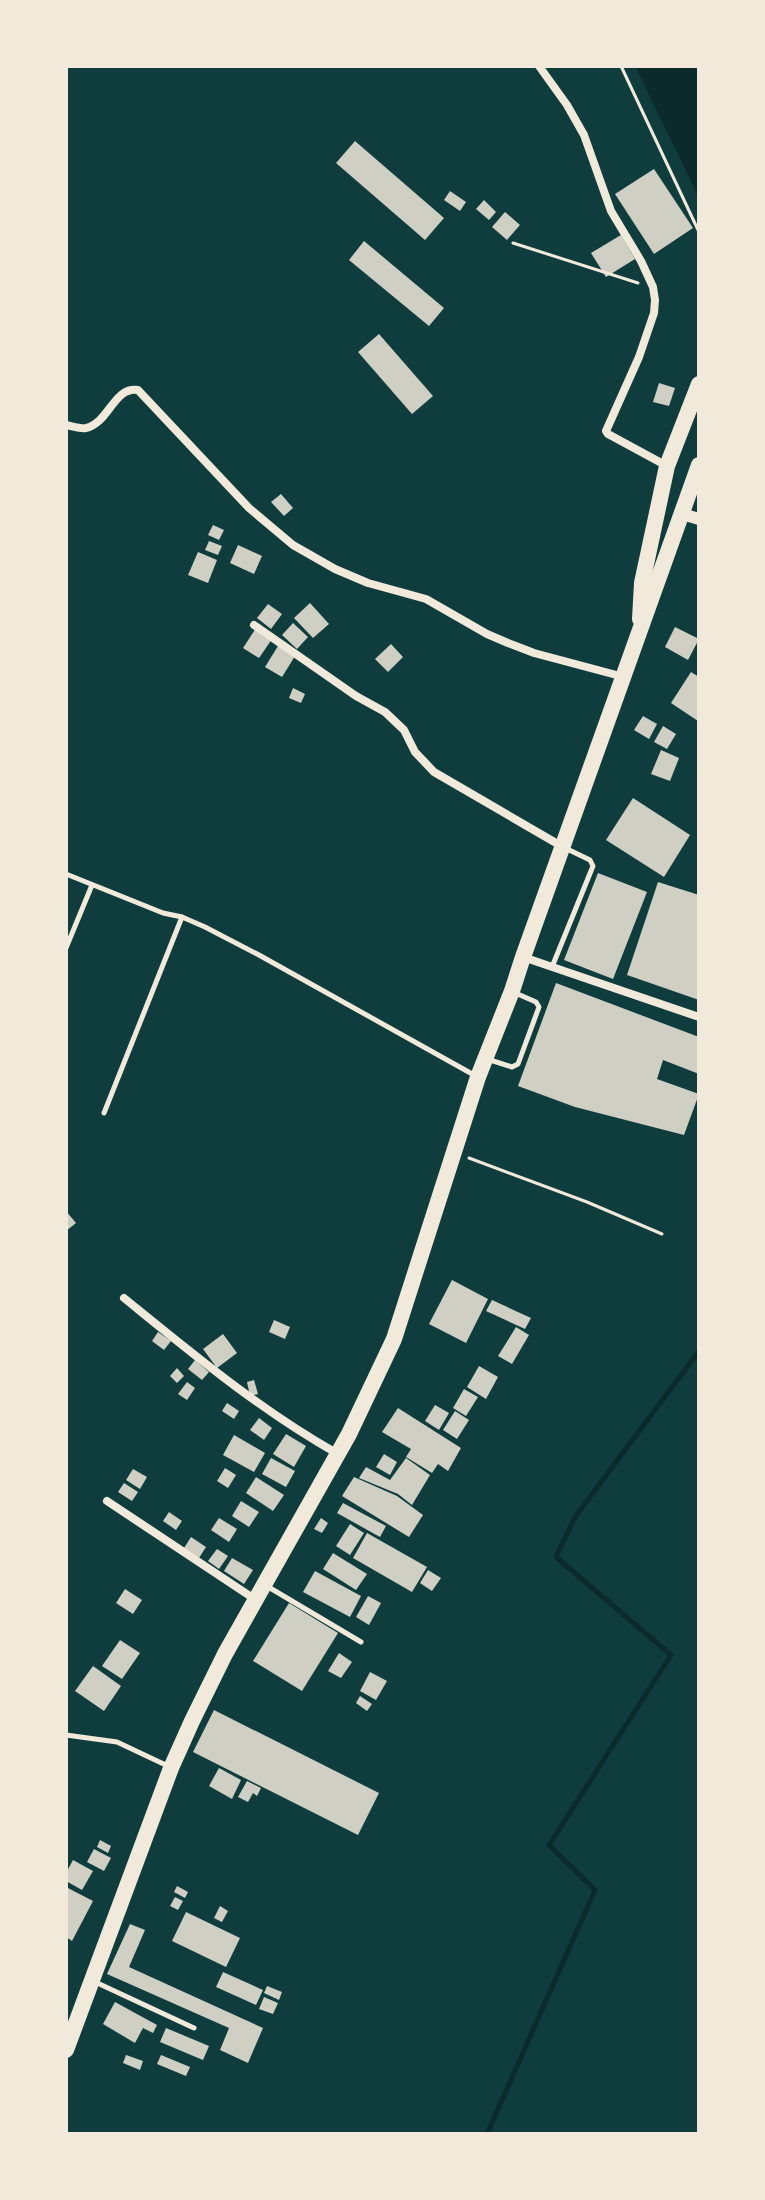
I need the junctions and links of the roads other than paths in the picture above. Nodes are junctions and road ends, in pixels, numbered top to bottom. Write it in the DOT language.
graph roads {
  1 [pos="539,66"];
  2 [pos="699,384"];
  3 [pos="66,425"];
  4 [pos="699,465"];
  5 [pos="667,466"];
  6 [pos="682,514"];
  7 [pos="699,519"];
  8 [pos="254,625"];
  9 [pos="639,637"];
  10 [pos="624,677"];
  11 [pos="563,847"];
  12 [pos="66,874"];
  13 [pos="92,885"];
  14 [pos="182,917"];
  15 [pos="66,948"];
  16 [pos="523,957"];
  17 [pos="552,967"];
  18 [pos="512,991"];
  19 [pos="699,1017"];
  20 [pos="486,1058"];
  21 [pos="478,1077"];
  22 [pos="104,1113"];
  23 [pos="124,1298"];
  24 [pos="338,1454"];
  25 [pos="107,1501"];
  26 [pos="260,1592"];
  27 [pos="361,1642"];
  28 [pos="66,1735"];
  29 [pos="171,1768"];
  30 [pos="91,1980"];
  31 [pos="194,2028"];
  32 [pos="66,2050"];
  1 -- 5 [label="street"];
  2 -- 5 [label="highway"];
  3 -- 10 [label="street"];
  4 -- 6 [label="highway"];
  5 -- 9 [label="highway"];
  6 -- 7 [label="street"];
  6 -- 9 [label="highway"];
  8 -- 11 [label="street"];
  9 -- 10 [label="highway"];
  10 -- 11 [label="highway"];
  11 -- 16 [label="highway"];
  11 -- 17 [label="lane"];
  12 -- 13 [label="lane"];
  13 -- 14 [label="lane"];
  13 -- 15 [label="lane"];
  14 -- 21 [label="lane"];
  14 -- 22 [label="lane"];
  16 -- 17 [label="street"];
  16 -- 18 [label="highway"];
  17 -- 19 [label="street"];
  18 -- 20 [label="highway"];
  18 -- 20 [label="lane"];
  20 -- 21 [label="highway"];
  21 -- 24 [label="highway"];
  23 -- 24 [label="street"];
  24 -- 26 [label="highway"];
  25 -- 26 [label="street"];
  26 -- 27 [label="lane"];
  26 -- 29 [label="highway"];
  28 -- 29 [label="lane"];
  29 -- 30 [label="highway"];
  30 -- 31 [label="lane"];
  30 -- 32 [label="highway"];
}
